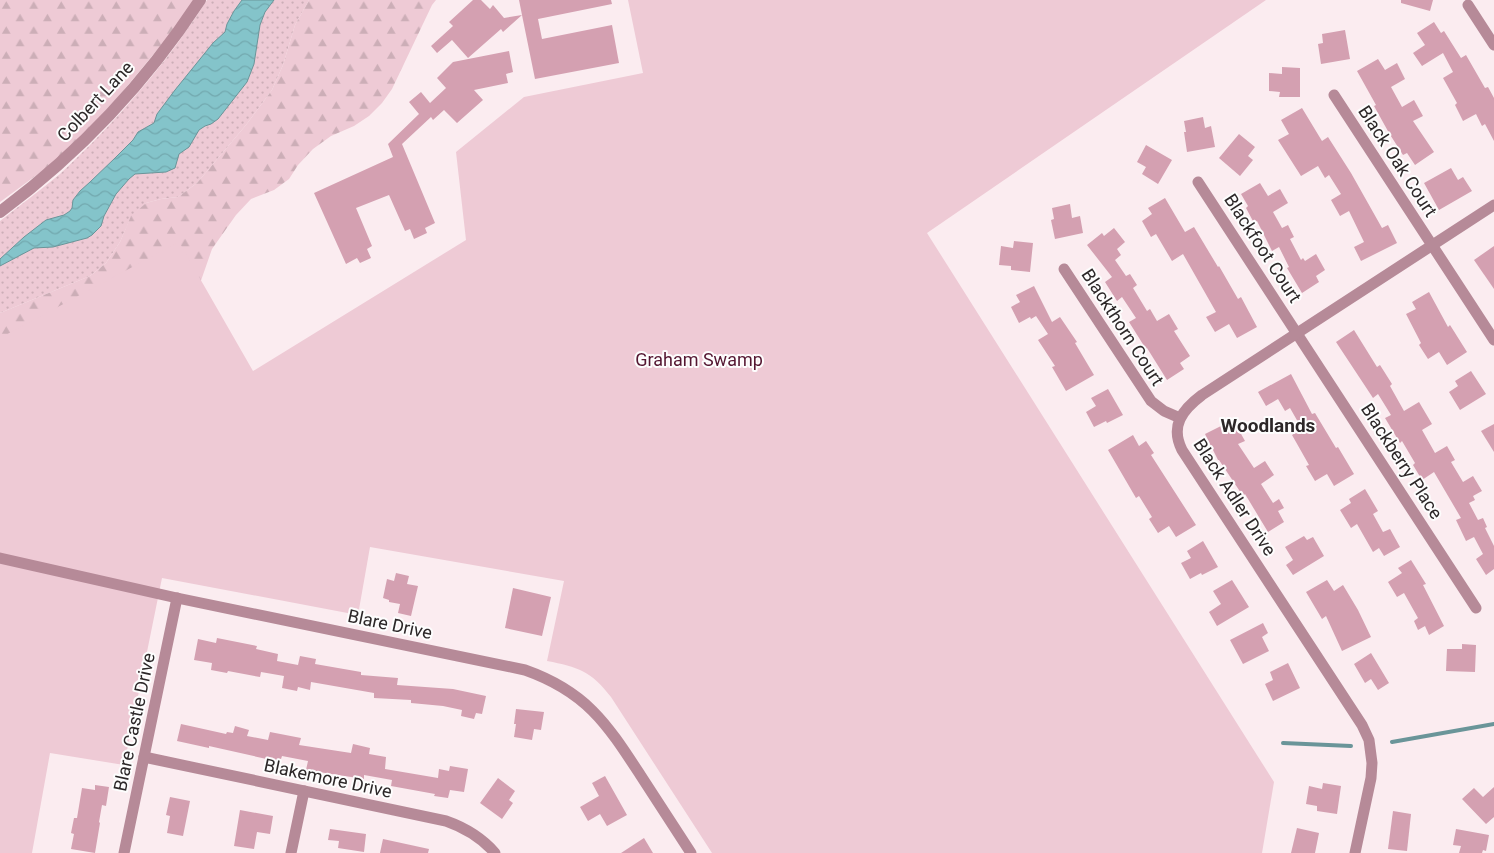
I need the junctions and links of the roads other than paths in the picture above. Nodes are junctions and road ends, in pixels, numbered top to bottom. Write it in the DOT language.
graph roads {
  1 [pos="200,0"];
  2 [pos="1468,5"];
  3 [pos="1494,45"];
  4 [pos="1334,95"];
  5 [pos="1198,182"];
  6 [pos="1494,205"];
  7 [pos="0,212"];
  8 [pos="1432,246"];
  9 [pos="1064,269"];
  10 [pos="1298,333"];
  11 [pos="1494,340"];
  12 [pos="1180,418"];
  13 [pos="0,558"];
  14 [pos="177,598"];
  15 [pos="1476,608"];
  16 [pos="144,757"];
  17 [pos="304,791"];
  18 [pos="124,853"];
  19 [pos="291,853"];
  20 [pos="495,853"];
  21 [pos="691,853"];
  22 [pos="1355,853"];
  1 -- 7 [label="street, Colbert Lane"];
  2 -- 3 [label="street"];
  4 -- 8 [label="street, Black Oak Court"];
  5 -- 10 [label="street, Blackfoot Court"];
  6 -- 8 [label="street"];
  8 -- 10 [label="street"];
  8 -- 11 [label="street, Black Oak Court"];
  9 -- 12 [label="street, Blackthorn Court"];
  10 -- 12 [label="street"];
  10 -- 15 [label="street, Blackberry Place"];
  12 -- 22 [label="street, Black Adler Drive"];
  13 -- 14 [label="street, Blare Drive"];
  14 -- 16 [label="street, Blare Castle Drive"];
  14 -- 21 [label="street, Blare Drive"];
  16 -- 17 [label="street, Blakemore Drive"];
  16 -- 18 [label="street, Blare Castle Drive"];
  17 -- 19 [label="street"];
  17 -- 20 [label="street, Blakemore Drive"];
}
